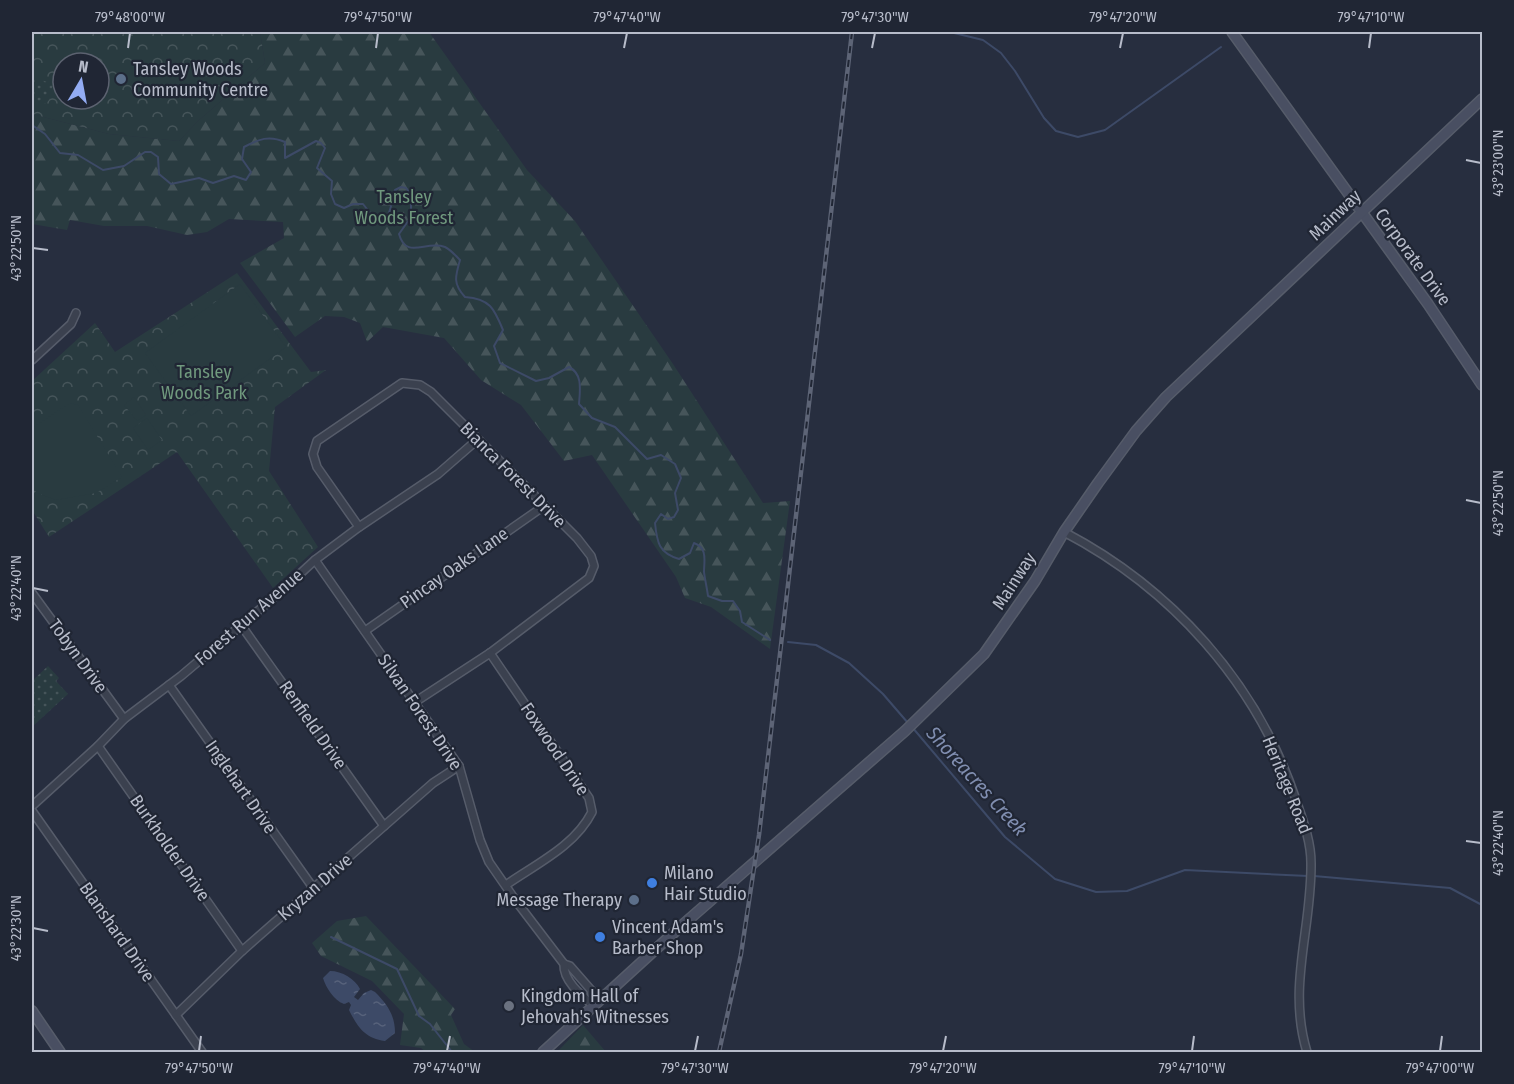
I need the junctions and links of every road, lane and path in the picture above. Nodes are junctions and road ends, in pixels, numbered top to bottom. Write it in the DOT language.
graph roads {
  1 [pos="1232,32"];
  2 [pos="1482,99"];
  3 [pos="1361,213"];
  4 [pos="76,313"];
  5 [pos="32,360"];
  6 [pos="1482,385"];
  7 [pos="477,440"];
  8 [pos="544,506"];
  9 [pos="359,527"];
  10 [pos="1064,532"];
  11 [pos="315,560"];
  12 [pos="32,593"];
  13 [pos="241,624"];
  14 [pos="365,631"];
  15 [pos="490,653"];
  16 [pos="169,684"];
  17 [pos="416,702"];
  18 [pos="124,719"];
  19 [pos="98,746"];
  20 [pos="459,766"];
  21 [pos="32,806"];
  22 [pos="32,811"];
  23 [pos="384,826"];
  24 [pos="506,885"];
  25 [pos="314,889"];
  26 [pos="242,951"];
  27 [pos="594,1006"];
  28 [pos="32,1011"];
  29 [pos="176,1015"];
  30 [pos="60,1053"];
  31 [pos="202,1053"];
  32 [pos="543,1053"];
  33 [pos="1308,1053"];
  1 -- 3 [label="street, Corporate Drive"];
  2 -- 3 [label="street, Mainway"];
  3 -- 6 [label="street, Corporate Drive"];
  3 -- 10 [label="street, Mainway"];
  4 -- 5 [label="street"];
  7 -- 8 [label="street, Bianca Forest Drive"];
  7 -- 9 [label="street, Forest Run Avenue"];
  7 -- 9 [label="street, Bianca Forest Drive"];
  8 -- 14 [label="street, Pincay Oaks Lane"];
  8 -- 15 [label="street, Bianca Forest Drive"];
  9 -- 11 [label="street, Forest Run Avenue"];
  10 -- 27 [label="street, Mainway"];
  10 -- 33 [label="street, Heritage Road"];
  11 -- 13 [label="street, Forest Run Avenue"];
  11 -- 14 [label="street, Silvan Forest Drive"];
  12 -- 18 [label="street, Tobyn Drive"];
  13 -- 16 [label="street, Forest Run Avenue"];
  13 -- 23 [label="street, Renfield Drive"];
  14 -- 17 [label="street, Silvan Forest Drive"];
  15 -- 17 [label="street, Bianca Forest Drive"];
  15 -- 24 [label="street, Foxwood Drive"];
  16 -- 18 [label="street, Forest Run Avenue"];
  16 -- 25 [label="street, Inglehart Drive"];
  17 -- 20 [label="street, Silvan Forest Drive"];
  18 -- 19 [label="street, Forest Run Avenue"];
  19 -- 21 [label="street, Forest Run Avenue"];
  19 -- 26 [label="street, Burkholder Drive"];
  20 -- 23 [label="street, Kryzan Drive"];
  20 -- 24 [label="street, Silvan Forest Drive"];
  22 -- 29 [label="street, Blanshard Drive"];
  23 -- 25 [label="street, Kryzan Drive"];
  24 -- 27 [label="street, Silvan Forest Drive"];
  25 -- 26 [label="street, Kryzan Drive"];
  26 -- 29 [label="street, Kryzan Drive"];
  27 -- 32 [label="street, Mainway"];
  28 -- 30 [label="street"];
  29 -- 31 [label="street, Blanshard Drive"];
}
